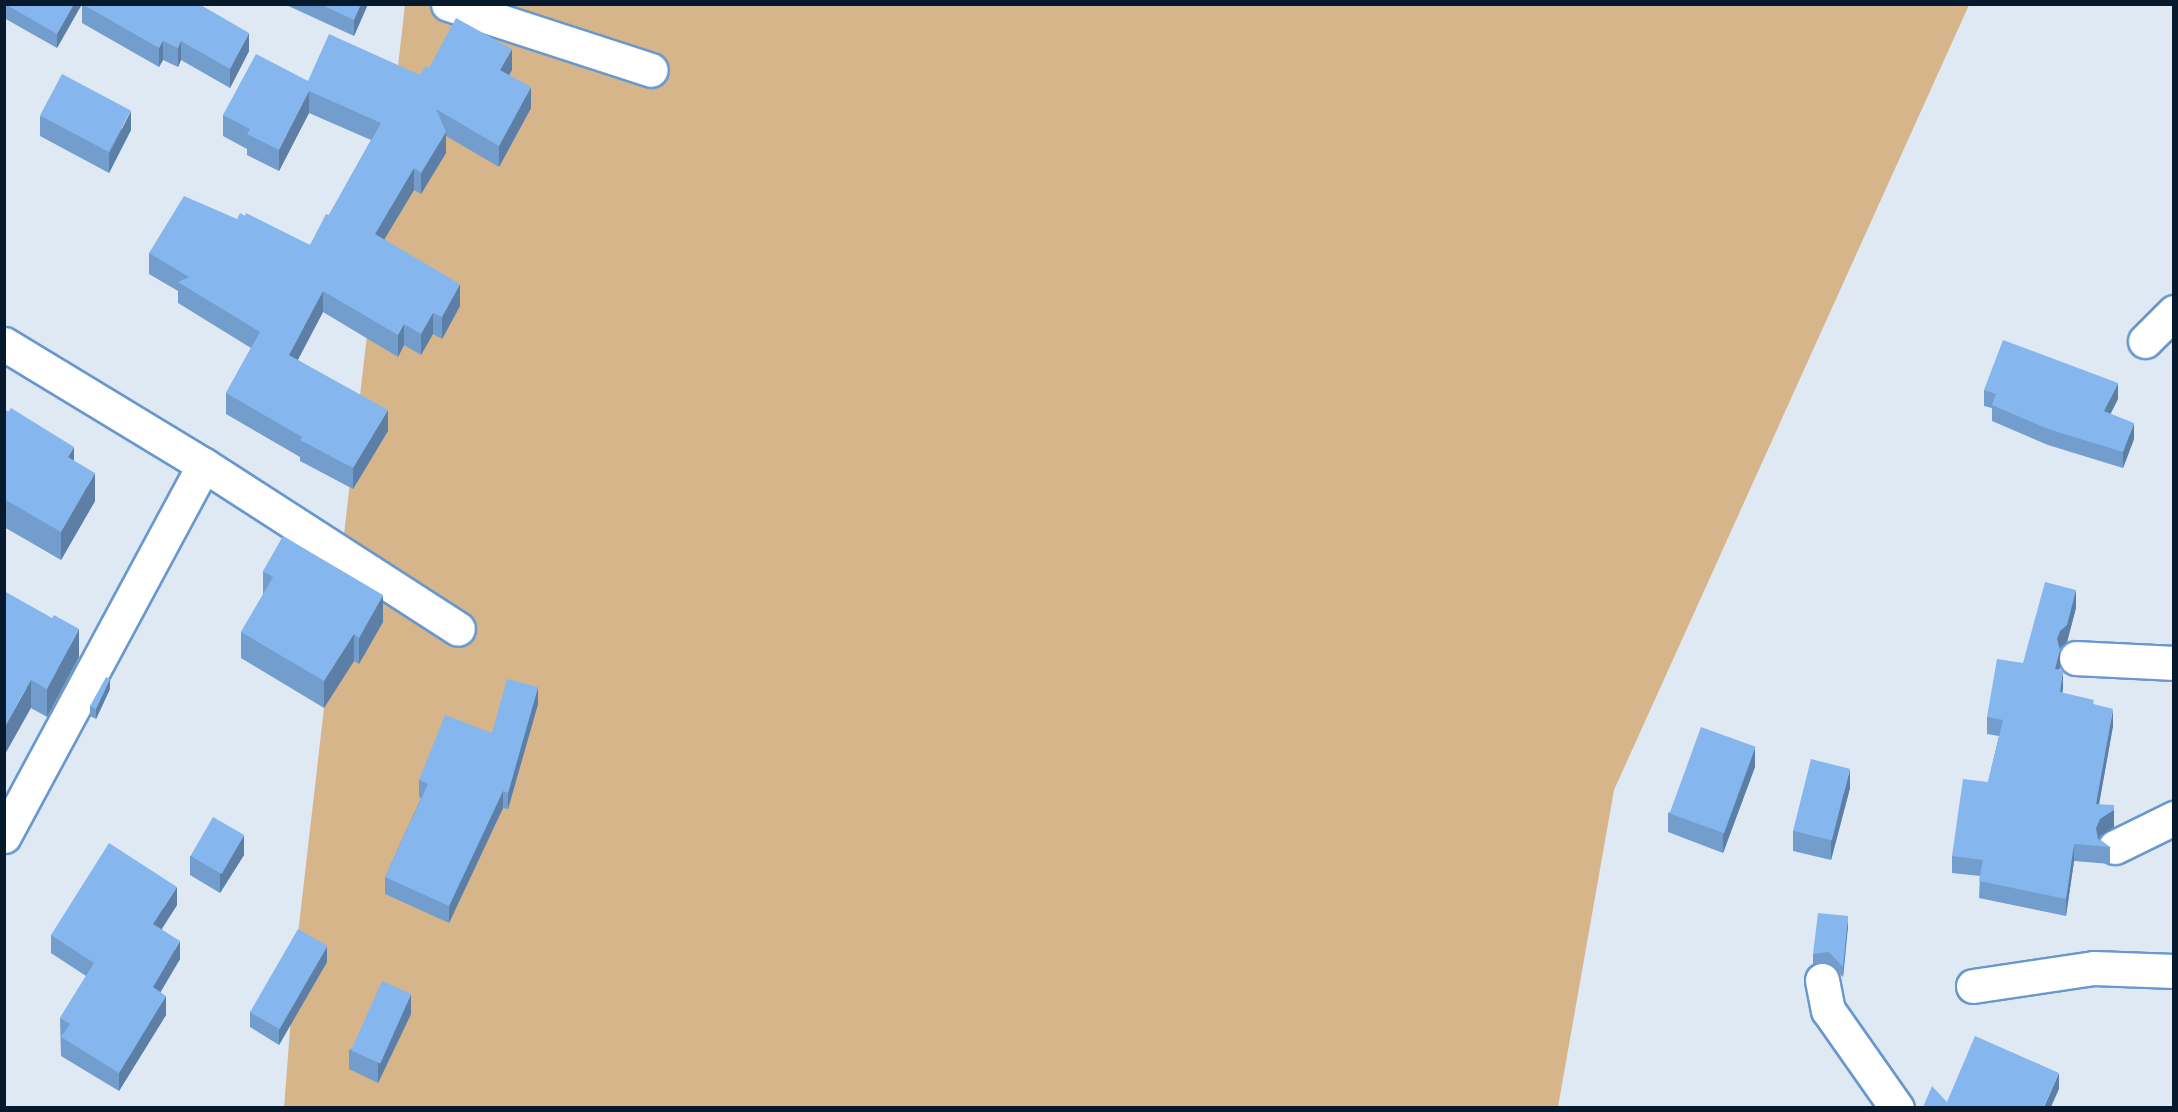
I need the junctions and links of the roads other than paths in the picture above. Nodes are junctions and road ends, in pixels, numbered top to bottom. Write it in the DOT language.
graph roads {
  1 [pos="448,4"];
  2 [pos="651,70"];
  3 [pos="2174,312"];
  4 [pos="2145,341"];
  5 [pos="4,344"];
  6 [pos="204,465"];
  7 [pos="458,629"];
  8 [pos="2076,658"];
  9 [pos="2174,663"];
  10 [pos="2174,818"];
  11 [pos="4,836"];
  12 [pos="2115,846"];
  13 [pos="2174,971"];
  14 [pos="1822,980"];
  15 [pos="1973,986"];
  16 [pos="1897,1107"];
  1 -- 2 [label="street"];
  3 -- 4 [label="street"];
  5 -- 6 [label="street"];
  6 -- 7 [label="street"];
  6 -- 11 [label="street"];
  8 -- 9 [label="street"];
  10 -- 12 [label="street"];
  13 -- 15 [label="street"];
  14 -- 16 [label="street"];
}
